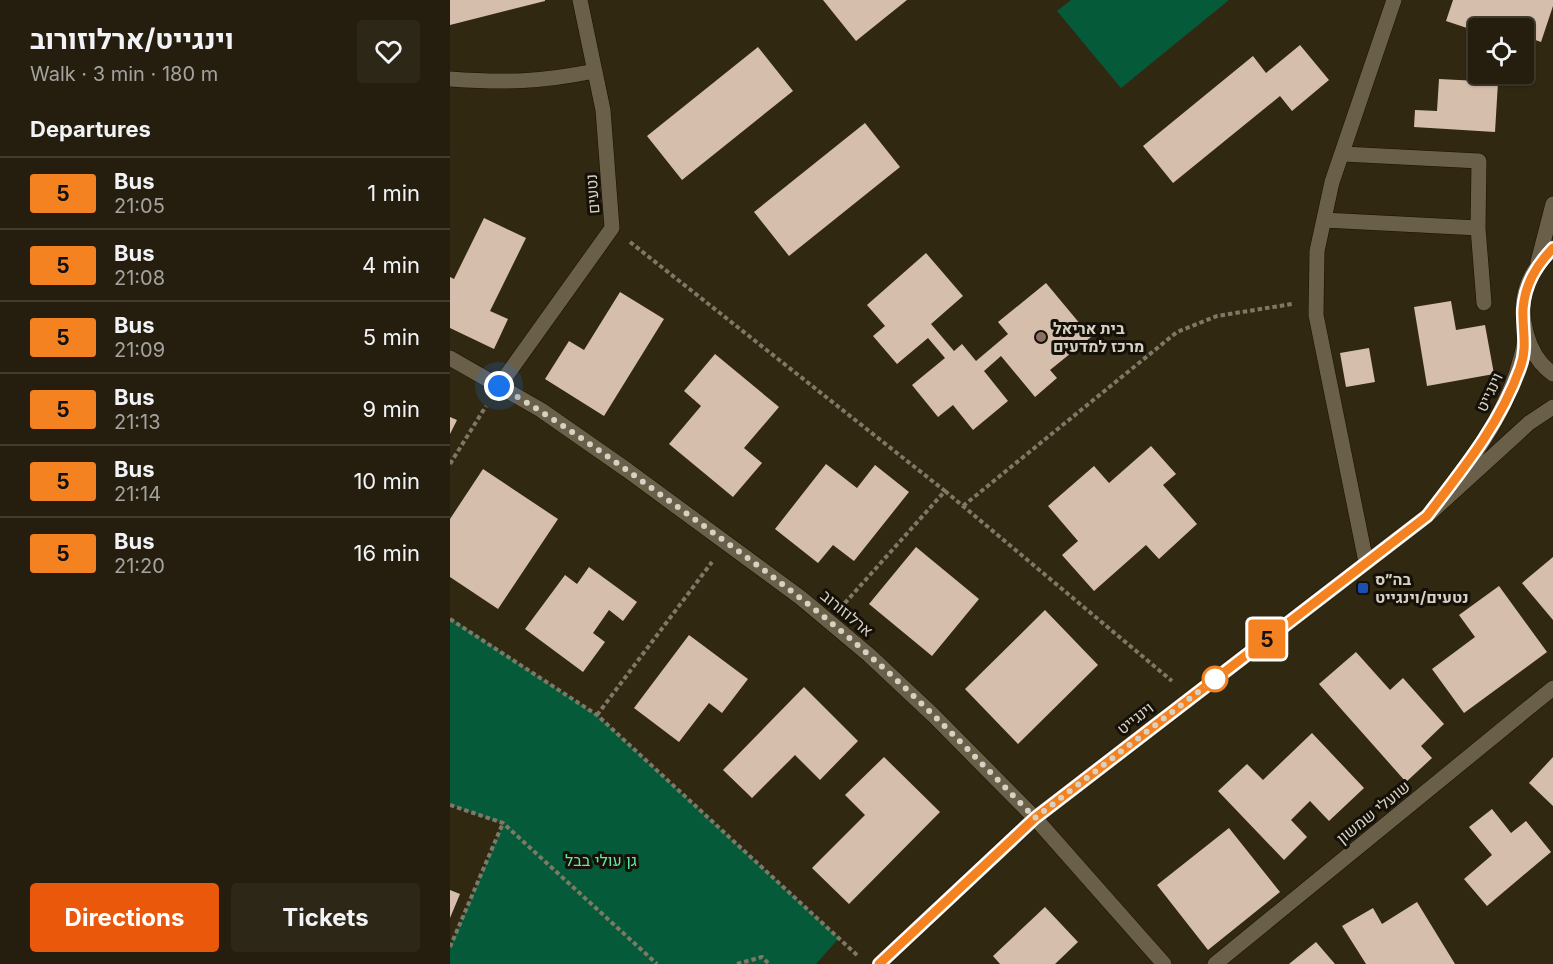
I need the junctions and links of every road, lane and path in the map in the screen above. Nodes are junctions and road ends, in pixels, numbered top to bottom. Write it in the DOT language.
graph roads {
  1 [pos="580,0"];
  2 [pos="1394,0"];
  3 [pos="595,71"];
  4 [pos="450,80"];
  5 [pos="1343,154"];
  6 [pos="1553,204"];
  7 [pos="1324,220"];
  8 [pos="612,228"];
  9 [pos="1478,228"];
  10 [pos="1553,248"];
  11 [pos="1537,266"];
  12 [pos="1317,300"];
  13 [pos="1484,303"];
  14 [pos="1526,334"];
  15 [pos="450,358"];
  16 [pos="1553,374"];
  17 [pos="499,386"];
  18 [pos="1553,407"];
  19 [pos="450,464"];
  20 [pos="945,490"];
  21 [pos="963,506"];
  22 [pos="1427,516"];
  23 [pos="726,543"];
  24 [pos="1366,562"];
  25 [pos="450,619"];
  26 [pos="828,621"];
  27 [pos="1553,688"];
  28 [pos="1192,697"];
  29 [pos="597,715"];
  30 [pos="450,805"];
  31 [pos="1035,818"];
  32 [pos="503,823"];
  33 [pos="450,947"];
  34 [pos="860,958"];
  35 [pos="657,964"];
  36 [pos="737,964"];
  37 [pos="769,964"];
  38 [pos="879,964"];
  39 [pos="1164,964"];
  40 [pos="1215,964"];
  1 -- 3 [label="street, נטעים"];
  2 -- 5 [label="street"];
  3 -- 4 [label="street"];
  3 -- 8 [label="street, נטעים"];
  5 -- 7 [label="street"];
  5 -- 9 [label="street"];
  6 -- 11 [label="street"];
  7 -- 9 [label="street"];
  7 -- 12 [label="street"];
  8 -- 17 [label="street, נטעים"];
  8 -- 20 [label="path"];
  9 -- 13 [label="street"];
  10 -- 11 [label="street"];
  11 -- 14 [label="street"];
  12 -- 21 [label="path"];
  12 -- 24 [label="street"];
  14 -- 16 [label="street"];
  14 -- 22 [label="street, וינגייט"];
  15 -- 17 [label="street, ארלוזורוב"];
  17 -- 19 [label="path"];
  17 -- 23 [label="street, ארלוזורוב"];
  18 -- 22 [label="street, וינגייט"];
  20 -- 21 [label="path"];
  20 -- 26 [label="path"];
  21 -- 28 [label="path"];
  22 -- 24 [label="street, וינגייט"];
  23 -- 26 [label="street, ארלוזורוב"];
  23 -- 29 [label="path"];
  24 -- 28 [label="street, וינגייט"];
  25 -- 29 [label="path"];
  26 -- 31 [label="street, ארלוזורוב"];
  27 -- 40 [label="street, שועלי שמשון"];
  28 -- 31 [label="street, וינגייט"];
  29 -- 34 [label="path"];
  30 -- 32 [label="path"];
  31 -- 38 [label="street, וינגייט"];
  31 -- 39 [label="street, ארלוזורוב"];
  32 -- 33 [label="path"];
  32 -- 35 [label="path"];
  36 -- 37 [label="path"];
}
